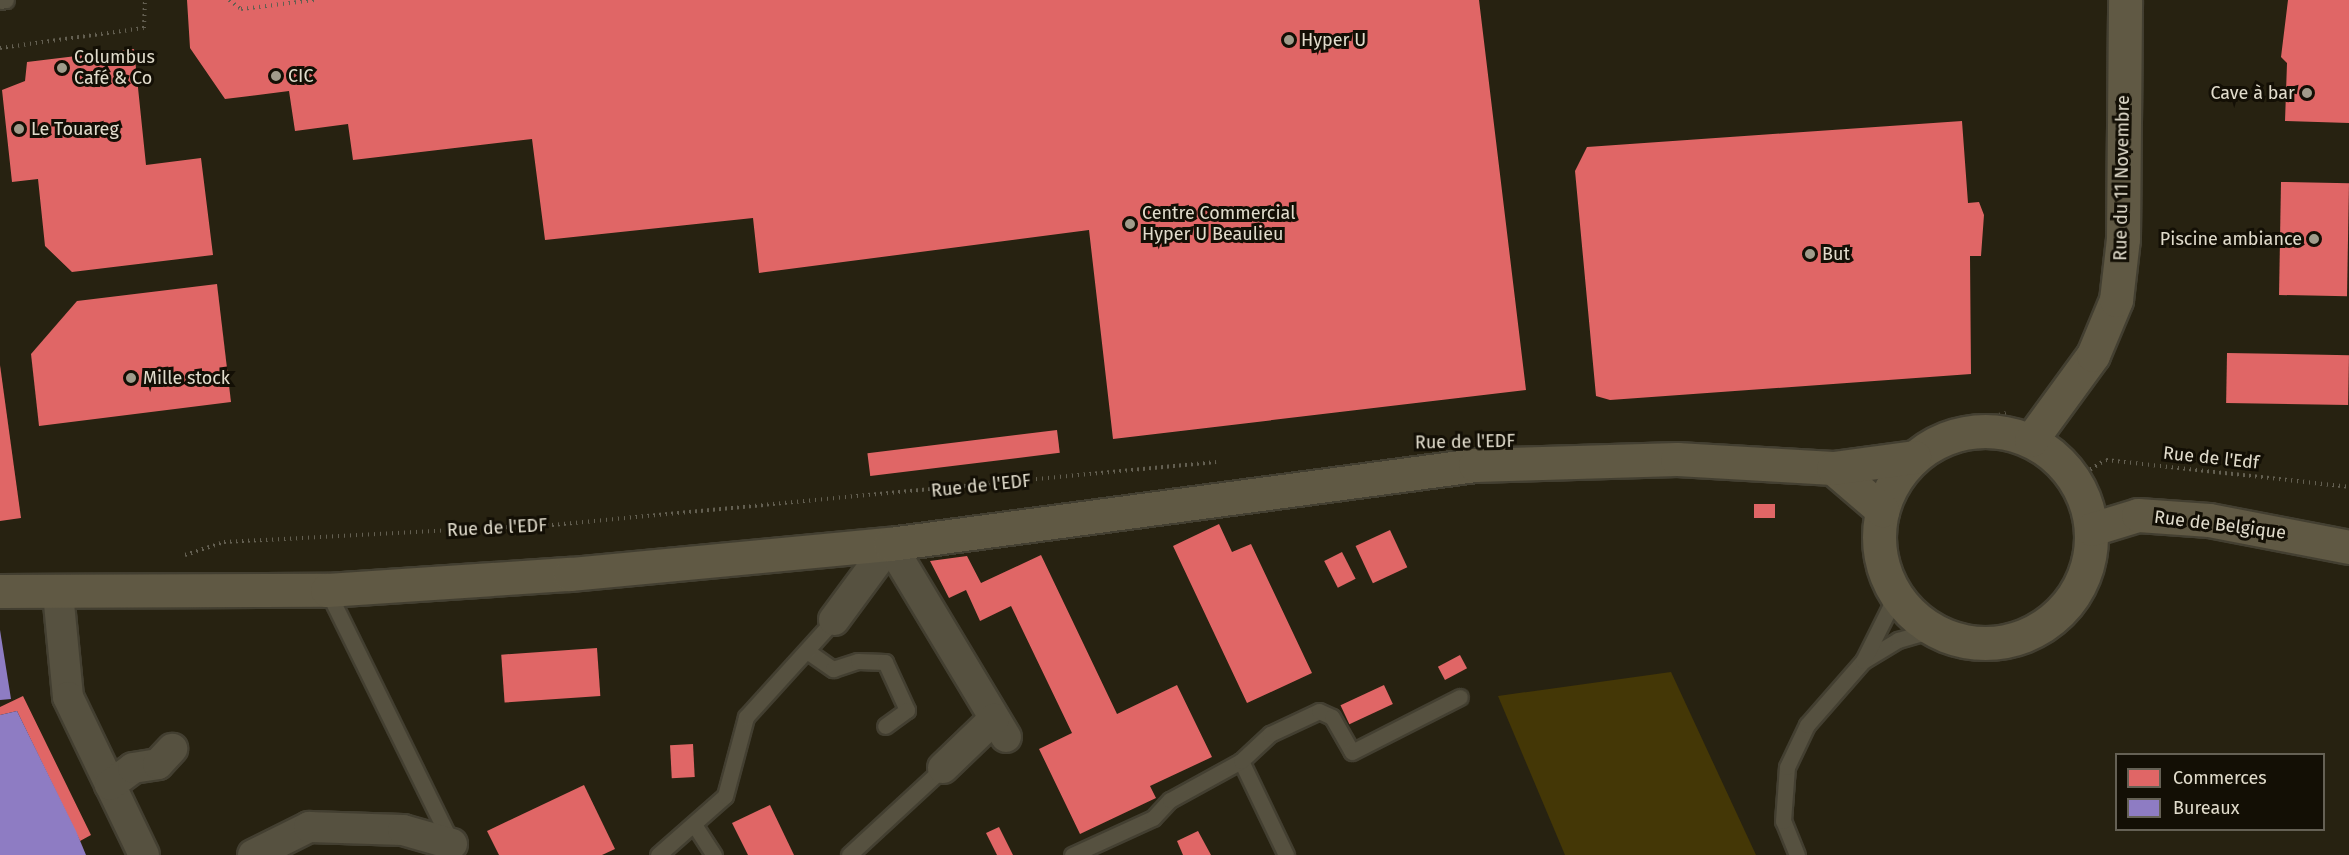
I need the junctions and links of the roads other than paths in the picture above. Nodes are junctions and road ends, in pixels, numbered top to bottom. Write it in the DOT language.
graph roads {
  1 [pos="6,0"];
  2 [pos="2125,0"];
  3 [pos="0,1"];
  4 [pos="2031,440"];
  5 [pos="1922,445"];
  6 [pos="1833,468"];
  7 [pos="1882,510"];
  8 [pos="2092,529"];
  9 [pos="890,544"];
  10 [pos="2349,547"];
  11 [pos="327,590"];
  12 [pos="0,591"];
  13 [pos="58,593"];
  14 [pos="1896,595"];
  15 [pos="834,620"];
  16 [pos="1933,630"];
  17 [pos="807,651"];
  18 [pos="1863,661"];
  19 [pos="1460,697"];
  20 [pos="885,726"];
  21 [pos="172,749"];
  22 [pos="1241,761"];
  23 [pos="943,768"];
  24 [pos="110,784"];
  25 [pos="695,826"];
  26 [pos="455,849"];
  27 [pos="144,855"];
  28 [pos="253,855"];
  29 [pos="658,855"];
  30 [pos="714,855"];
  31 [pos="849,855"];
  32 [pos="1072,855"];
  33 [pos="1286,855"];
  34 [pos="1797,855"];
  1 -- 3 [label="lane"];
  2 -- 4 [label="street, Rue du 11 Novembre"];
  4 -- 5 [label="street"];
  4 -- 8 [label="street"];
  5 -- 6 [label="street, Rue de l'EDF"];
  5 -- 7 [label="street"];
  6 -- 7 [label="street"];
  6 -- 9 [label="street, Rue de l'EDF"];
  7 -- 14 [label="street"];
  8 -- 10 [label="street, Rue de Belgique"];
  8 -- 16 [label="street"];
  9 -- 11 [label="street, Rue de l'EDF"];
  9 -- 15 [label="street"];
  9 -- 23 [label="street"];
  11 -- 13 [label="street, Rue de l'EDF"];
  11 -- 26 [label="lane"];
  12 -- 13 [label="street, Rue de l'EDF"];
  13 -- 24 [label="street"];
  14 -- 16 [label="street"];
  14 -- 18 [label="lane"];
  15 -- 17 [label="lane"];
  16 -- 18 [label="lane"];
  17 -- 20 [label="lane"];
  17 -- 25 [label="lane"];
  18 -- 34 [label="lane"];
  19 -- 22 [label="lane"];
  21 -- 24 [label="street"];
  22 -- 32 [label="lane"];
  22 -- 33 [label="lane"];
  23 -- 31 [label="lane"];
  24 -- 27 [label="street"];
  25 -- 29 [label="lane"];
  25 -- 30 [label="lane"];
  26 -- 28 [label="street"];
}
